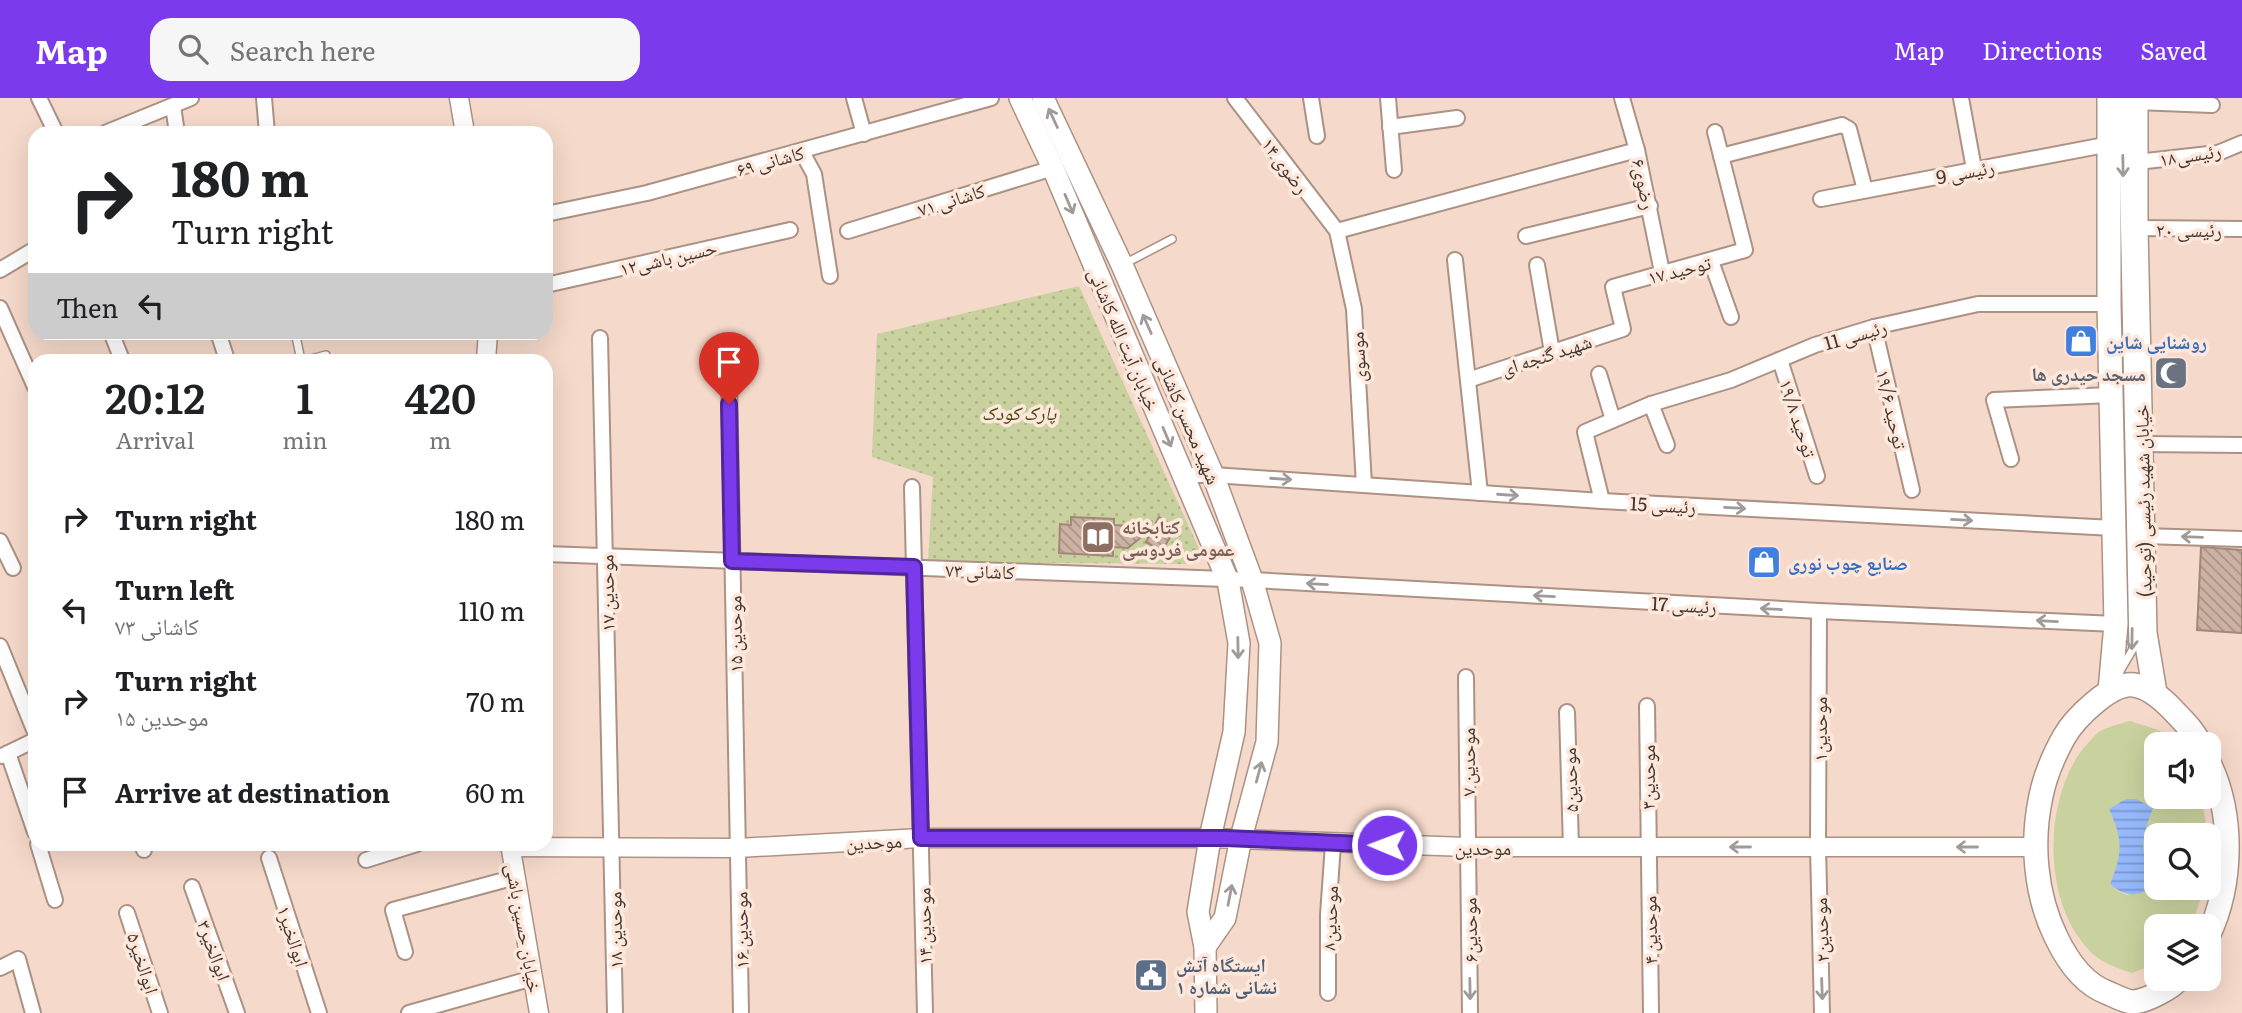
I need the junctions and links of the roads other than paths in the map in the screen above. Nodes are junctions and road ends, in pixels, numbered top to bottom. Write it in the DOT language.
graph roads {
  1 [pos="38,98"];
  2 [pos="191,98"];
  3 [pos="264,98"];
  4 [pos="459,98"];
  5 [pos="854,98"];
  6 [pos="991,98"];
  7 [pos="1020,98"];
  8 [pos="1043,98"];
  9 [pos="1235,98"];
  10 [pos="1311,98"];
  11 [pos="1388,98"];
  12 [pos="1622,98"];
  13 [pos="1961,98"];
  14 [pos="2109,98"];
  15 [pos="2131,99"];
  16 [pos="2211,105"];
  17 [pos="173,106"];
  18 [pos="1457,118"];
  19 [pos="52,126"];
  20 [pos="123,126"];
  21 [pos="176,126"];
  22 [pos="266,126"];
  23 [pos="464,126"];
  24 [pos="1390,127"];
  25 [pos="1715,132"];
  26 [pos="864,134"];
  27 [pos="1317,136"];
  28 [pos="2242,143"];
  29 [pos="2110,144"];
  30 [pos="1637,150"];
  31 [pos="802,152"];
  32 [pos="1721,156"];
  33 [pos="2137,162"];
  34 [pos="1054,168"];
  35 [pos="1974,169"];
  36 [pos="1394,170"];
  37 [pos="1865,190"];
  38 [pos="1821,199"];
  39 [pos="1650,206"];
  40 [pos="553,213"];
  41 [pos="2136,229"];
  42 [pos="2242,229"];
  43 [pos="790,230"];
  44 [pos="848,231"];
  45 [pos="1337,232"];
  46 [pos="1526,236"];
  47 [pos="1172,239"];
  48 [pos="28,253"];
  49 [pos="1455,260"];
  50 [pos="1711,261"];
  51 [pos="1122,265"];
  52 [pos="1537,265"];
  53 [pos="0,270"];
  54 [pos="1662,272"];
  55 [pos="830,276"];
  56 [pos="553,283"];
  57 [pos="2109,304"];
  58 [pos="0,308"];
  59 [pos="1731,317"];
  60 [pos="1874,327"];
  61 [pos="1623,329"];
  62 [pos="600,338"];
  63 [pos="1552,352"];
  64 [pos="1780,360"];
  65 [pos="28,371"];
  66 [pos="1599,374"];
  67 [pos="729,378"];
  68 [pos="1468,380"];
  69 [pos="2111,395"];
  70 [pos="1651,404"];
  71 [pos="1613,420"];
  72 [pos="2140,444"];
  73 [pos="1667,445"];
  74 [pos="2242,445"];
  75 [pos="2011,459"];
  76 [pos="1183,475"];
  77 [pos="1213,475"];
  78 [pos="1817,476"];
  79 [pos="1364,485"];
  80 [pos="912,487"];
  81 [pos="1912,490"];
  82 [pos="1480,493"];
  83 [pos="1602,500"];
  84 [pos="2114,528"];
  85 [pos="2143,536"];
  86 [pos="2242,539"];
  87 [pos="0,541"];
  88 [pos="553,554"];
  89 [pos="605,556"];
  90 [pos="732,561"];
  91 [pos="914,567"];
  92 [pos="13,568"];
  93 [pos="1252,580"];
  94 [pos="1228,581"];
  95 [pos="1819,611"];
  96 [pos="2116,624"];
  97 [pos="0,646"];
  98 [pos="1466,677"];
  99 [pos="2110,691"];
  100 [pos="2155,694"];
  101 [pos="1647,706"];
  102 [pos="1567,712"];
  103 [pos="28,715"];
  104 [pos="2193,732"];
  105 [pos="28,743"];
  106 [pos="4,755"];
  107 [pos="2221,798"];
  108 [pos="28,815"];
  109 [pos="921,838"];
  110 [pos="1210,838"];
  111 [pos="1241,838"];
  112 [pos="1333,844"];
  113 [pos="553,846"];
  114 [pos="1468,847"];
  115 [pos="1571,847"];
  116 [pos="1647,847"];
  117 [pos="1818,847"];
  118 [pos="612,848"];
  119 [pos="738,848"];
  120 [pos="2036,848"];
  121 [pos="40,851"];
  122 [pos="395,851"];
  123 [pos="511,851"];
  124 [pos="2235,852"];
  125 [pos="269,858"];
  126 [pos="366,860"];
  127 [pos="516,877"];
  128 [pos="192,887"];
  129 [pos="55,900"];
  130 [pos="127,913"];
  131 [pos="2216,914"];
  132 [pos="1205,947"];
  133 [pos="405,952"];
  134 [pos="0,968"];
  135 [pos="533,978"];
  136 [pos="2095,989"];
  137 [pos="1328,993"];
  138 [pos="2167,996"];
  139 [pos="33,1013"];
  140 [pos="160,1013"];
  141 [pos="237,1013"];
  142 [pos="319,1013"];
  143 [pos="409,1013"];
  144 [pos="539,1013"];
  145 [pos="615,1013"];
  146 [pos="741,1013"];
  147 [pos="925,1013"];
  148 [pos="1206,1013"];
  149 [pos="1470,1013"];
  150 [pos="1651,1013"];
  151 [pos="1822,1013"];
  152 [pos="2111,1013"];
  1 -- 19 [label="street"];
  2 -- 17 [label="street"];
  3 -- 22 [label="street"];
  4 -- 23 [label="street"];
  5 -- 26 [label="street"];
  6 -- 26 [label="street, کاشانی ۶۹"];
  7 -- 34 [label="main road, خیابان آیت الله کاشانی"];
  51 -- 8 [label="main road, شهید محسن کاشانی, one-way"];
  9 -- 45 [label="street, رضوی ۱۴"];
  10 -- 27 [label="street"];
  11 -- 24 [label="street"];
  12 -- 30 [label="street, رضوی۶"];
  13 -- 35 [label="street"];
  14 -- 29 [label="main road, خیابان شهید رئیسی (توحید)"];
  15 -- 16 [label="street"];
  15 -- 33 [label="main road, خیابان شهید رئیسی (توحید)"];
  15 -- 99 [label="lane, one-way"];
  17 -- 20 [label="street"];
  17 -- 21 [label="street"];
  18 -- 24 [label="street"];
  24 -- 36 [label="street"];
  25 -- 32 [label="street"];
  26 -- 31 [label="street, کاشانی ۶۹"];
  28 -- 33 [label="street, رئیسی۱۸"];
  29 -- 35 [label="street, رئیسی 9"];
  29 -- 57 [label="main road, خیابان شهید رئیسی (توحید)"];
  30 -- 39 [label="street, رضوی۶"];
  30 -- 45 [label="street"];
  31 -- 40 [label="street, کاشانی ۶۹"];
  31 -- 55 [label="street"];
  32 -- 37 [label="street"];
  32 -- 50 [label="street, توحید ۱۷"];
  33 -- 41 [label="main road, خیابان شهید رئیسی (توحید)"];
  34 -- 44 [label="street, کاشانی ۷۱"];
  34 -- 76 [label="main road, خیابان آیت الله کاشانی, one-way"];
  35 -- 37 [label="street, رئیسی 9"];
  37 -- 38 [label="street, رئیسی 9"];
  39 -- 46 [label="street"];
  39 -- 54 [label="street, رضوی۶"];
  41 -- 42 [label="street, رئیسی ۲۰"];
  41 -- 72 [label="main road, خیابان شهید رئیسی (توحید)"];
  43 -- 56 [label="street, حسین باشی۱۲"];
  45 -- 79 [label="street, موسوی"];
  47 -- 51 [label="lane"];
  48 -- 53 [label="street"];
  49 -- 68 [label="street"];
  50 -- 54 [label="street, توحید ۱۷"];
  50 -- 59 [label="street"];
  77 -- 51 [label="main road, شهید محسن کاشانی, one-way"];
  52 -- 63 [label="street"];
  54 -- 61 [label="street, توحید ۱۷"];
  57 -- 60 [label="street, رئیسی 11"];
  57 -- 69 [label="main road, خیابان شهید رئیسی (توحید)"];
  58 -- 65 [label="street"];
  60 -- 64 [label="street, رئیسی 11"];
  60 -- 81 [label="street, توحید ۱۹/۶"];
  61 -- 63 [label="street, شهید گنجه ای"];
  62 -- 89 [label="street, موحدین ۱۷"];
  63 -- 68 [label="street, شهید گنجه ای"];
  64 -- 70 [label="street, رئیسی 11"];
  64 -- 78 [label="street, توحید ۱۹/۸"];
  66 -- 71 [label="street"];
  67 -- 90 [label="street, موحدین ۱۵"];
  68 -- 82 [label="street"];
  69 -- 75 [label="street"];
  69 -- 84 [label="main road, خیابان شهید رئیسی (توحید)"];
  70 -- 71 [label="street, رئیسی 11"];
  70 -- 73 [label="street"];
  71 -- 83 [label="street, رئیسی 11"];
  72 -- 74 [label="street"];
  72 -- 85 [label="main road, خیابان شهید رئیسی (توحید)"];
  76 -- 77 [label="street, رئیسی 15"];
  76 -- 94 [label="main road, خیابان آیت الله کاشانی"];
  77 -- 79 [label="street, رئیسی 15, one-way"];
  77 -- 93 [label="main road, شهید محسن کاشانی"];
  79 -- 82 [label="street, رئیسی 15"];
  80 -- 91 [label="street, موحدین ۱۴"];
  82 -- 83 [label="street, رئیسی 15, one-way"];
  83 -- 84 [label="street, رئیسی 15, one-way"];
  84 -- 96 [label="main road, خیابان شهید رئیسی (توحید)"];
  86 -- 85 [label="street, one-way"];
  85 -- 100 [label="main road, خیابان شهید رئیسی (توحید)"];
  87 -- 92 [label="street"];
  88 -- 89 [label="street, کاشانی ۷۳"];
  89 -- 90 [label="street, کاشانی ۷۳"];
  89 -- 118 [label="street, موحدین ۱۷"];
  90 -- 91 [label="street, کاشانی ۷۳"];
  90 -- 119 [label="street, موحدین ۱۵"];
  91 -- 94 [label="street, کاشانی ۷۳"];
  91 -- 109 [label="street, موحدین ۱۴"];
  93 -- 94 [label="street, کاشانی ۷۳"];
  95 -- 93 [label="street, رئیسی 17, one-way"];
  111 -- 93 [label="main road, شهید محسن کاشانی, one-way"];
  94 -- 110 [label="main road, one-way"];
  96 -- 95 [label="street, رئیسی 17, one-way"];
  95 -- 117 [label="street, موحدین۱"];
  96 -- 99 [label="main road, خیابان شهید رئیسی (توحید)"];
  97 -- 103 [label="street"];
  98 -- 114 [label="street, موحدین ۷"];
  99 -- 100 [label="main road"];
  99 -- 120 [label="main road"];
  100 -- 104 [label="main road"];
  101 -- 116 [label="street, موحدین۳"];
  102 -- 115 [label="street, موحدین۵"];
  105 -- 106 [label="street"];
  106 -- 108 [label="street"];
  107 -- 124 [label="main road"];
  109 -- 110 [label="street, موحدین"];
  109 -- 119 [label="street, موحدین"];
  109 -- 147 [label="street, موحدین ۱۴"];
  110 -- 111 [label="street, موحدین"];
  110 -- 132 [label="main road"];
  111 -- 112 [label="street, موحدین"];
  132 -- 111 [label="main road, شهید محسن کاشانی, one-way"];
  112 -- 114 [label="street, موحدین"];
  112 -- 137 [label="street, موحدین۸"];
  113 -- 118 [label="street, موحدین"];
  114 -- 115 [label="street, موحدین"];
  114 -- 149 [label="street, موحدین۶, one-way"];
  115 -- 116 [label="street, موحدین"];
  117 -- 116 [label="street, موحدین, one-way"];
  116 -- 150 [label="street, موحدین ۴"];
  120 -- 117 [label="street, موحدین, one-way"];
  117 -- 151 [label="street, موحدین۲, one-way"];
  118 -- 119 [label="street, موحدین"];
  118 -- 145 [label="street, موحدین ۱۸"];
  119 -- 146 [label="street, موحدین ۱۶"];
  120 -- 136 [label="main road"];
  121 -- 129 [label="street"];
  122 -- 126 [label="street"];
  123 -- 127 [label="street, خیابان حسین باشی"];
  124 -- 131 [label="main road"];
  125 -- 142 [label="street, ابوالخیر۱"];
  127 -- 133 [label="street"];
  127 -- 135 [label="street, خیابان حسین باشی"];
  128 -- 141 [label="street, ابوالخیر۳"];
  130 -- 140 [label="street, ابوالخیر۵"];
  132 -- 148 [label="main road"];
  134 -- 139 [label="street"];
  135 -- 143 [label="street"];
  135 -- 144 [label="street, خیابان حسین باشی"];
  136 -- 138 [label="main road"];
  136 -- 152 [label="main road"];
}
